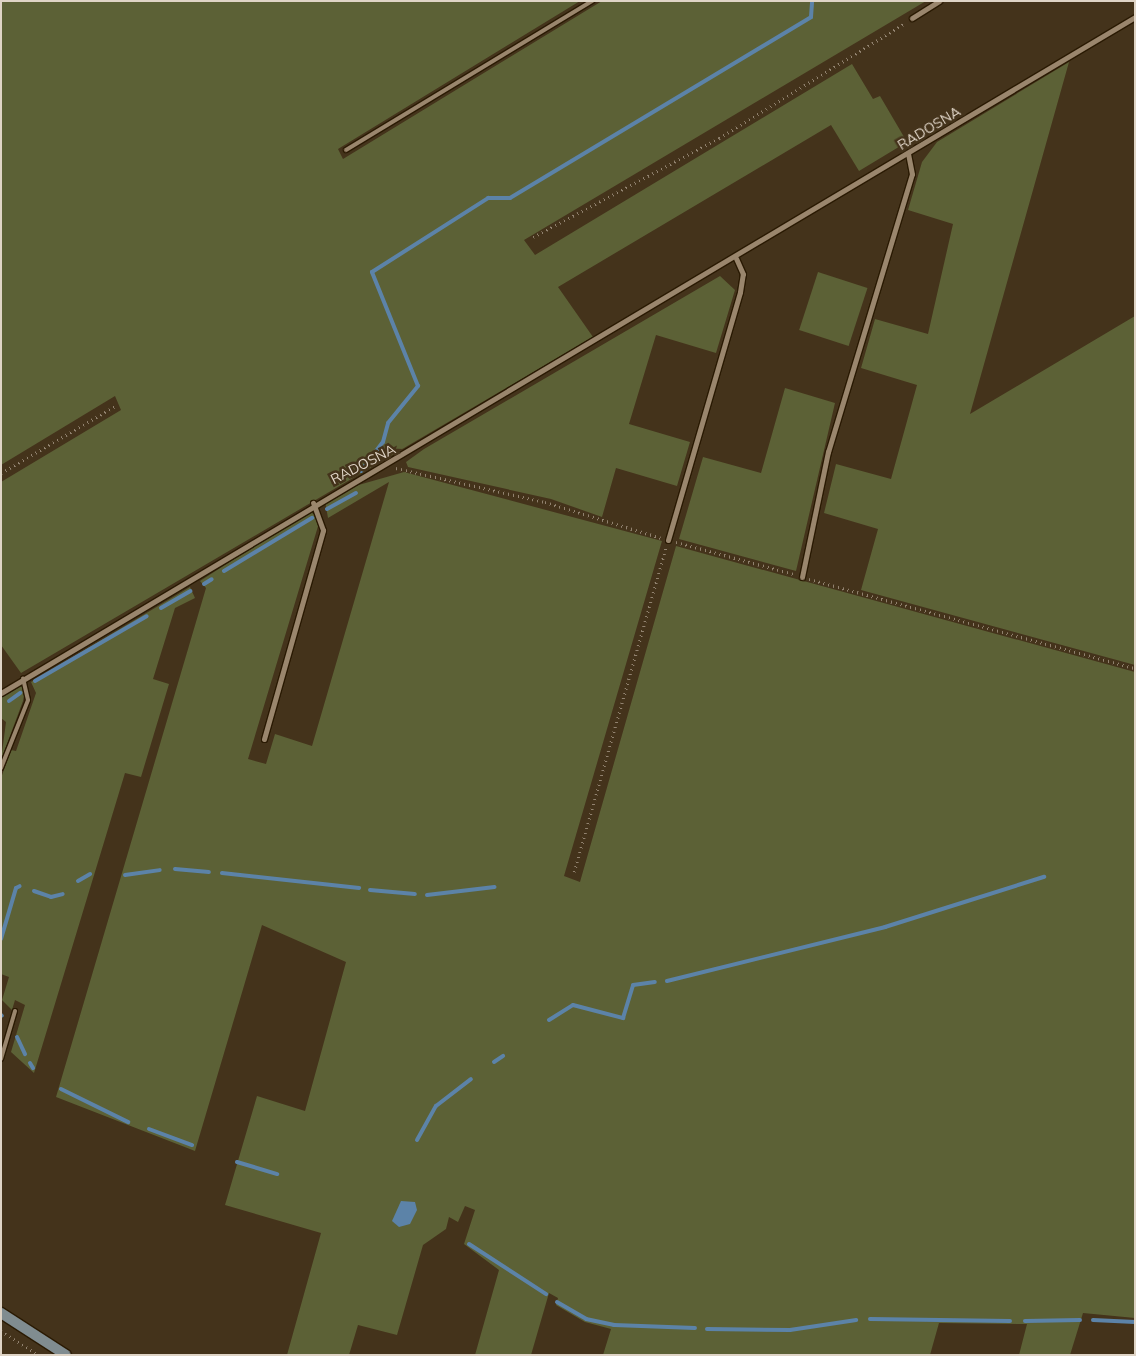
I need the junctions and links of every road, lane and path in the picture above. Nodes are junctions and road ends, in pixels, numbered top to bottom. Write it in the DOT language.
graph roads {
  1 [pos="592,1"];
  2 [pos="939,1"];
  3 [pos="1135,17"];
  4 [pos="912,18"];
  5 [pos="346,150"];
  6 [pos="908,153"];
  7 [pos="534,237"];
  8 [pos="736,258"];
  9 [pos="117,405"];
  10 [pos="387,466"];
  11 [pos="1,473"];
  12 [pos="314,503"];
  13 [pos="668,540"];
  14 [pos="802,576"];
  15 [pos="1135,668"];
  16 [pos="23,679"];
  17 [pos="1,693"];
  18 [pos="264,739"];
  19 [pos="1,768"];
  20 [pos="574,872"];
  21 [pos="15,1011"];
  22 [pos="1,1060"];
  23 [pos="1,1314"];
  24 [pos="1,1331"];
  25 [pos="39,1355"];
  26 [pos="66,1355"];
  1 -- 5 [label="lane"];
  2 -- 4 [label="street"];
  3 -- 6 [label="street, RADOSNA"];
  4 -- 7 [label="path"];
  6 -- 8 [label="street, RADOSNA"];
  6 -- 14 [label="street"];
  8 -- 10 [label="street, RADOSNA"];
  8 -- 13 [label="street"];
  9 -- 11 [label="path"];
  10 -- 12 [label="street, RADOSNA"];
  10 -- 13 [label="path"];
  12 -- 16 [label="street, RADOSNA"];
  12 -- 18 [label="street"];
  13 -- 14 [label="path"];
  13 -- 20 [label="path"];
  14 -- 15 [label="path"];
  16 -- 17 [label="street, RADOSNA"];
  16 -- 19 [label="lane"];
  21 -- 22 [label="lane"];
  23 -- 26 [label="street"];
  24 -- 25 [label="path"];
}
